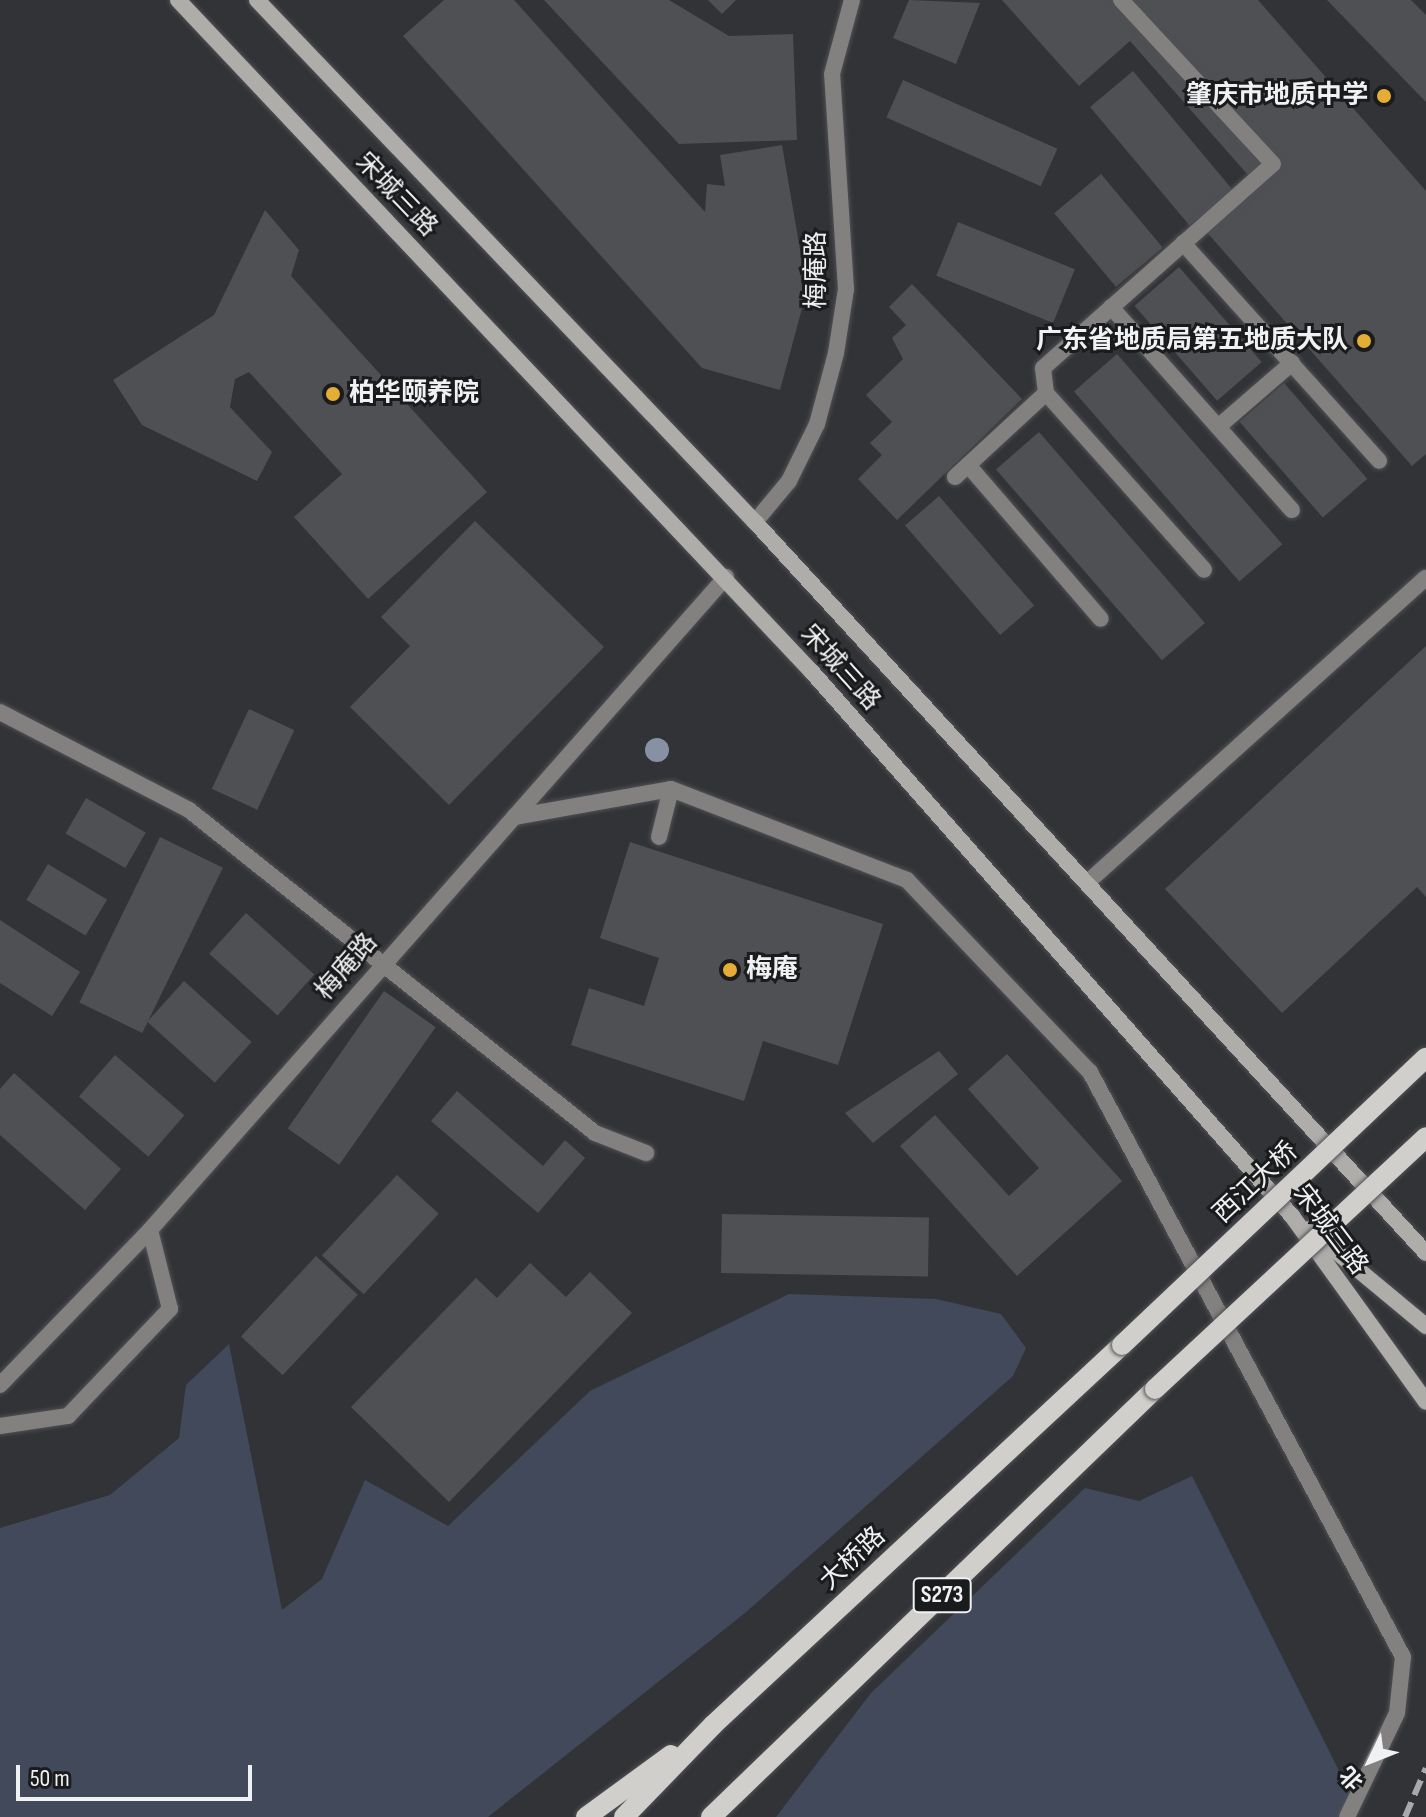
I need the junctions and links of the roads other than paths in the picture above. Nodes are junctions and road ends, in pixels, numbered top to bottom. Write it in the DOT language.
graph roads {
  1 [pos="178,0"];
  2 [pos="257,0"];
  3 [pos="852,0"];
  4 [pos="1121,0"];
  5 [pos="1183,243"];
  6 [pos="1111,307"];
  7 [pos="1292,363"];
  8 [pos="1046,393"];
  9 [pos="1218,427"];
  10 [pos="1379,461"];
  11 [pos="968,465"];
  12 [pos="955,477"];
  13 [pos="1292,510"];
  14 [pos="755,522"];
  15 [pos="1204,570"];
  16 [pos="726,577"];
  17 [pos="1426,578"];
  18 [pos="1101,619"];
  19 [pos="0,712"];
  20 [pos="671,789"];
  21 [pos="514,817"];
  22 [pos="659,837"];
  23 [pos="1089,881"];
  24 [pos="385,960"];
  25 [pos="1426,1058"];
  26 [pos="1426,1137"];
  27 [pos="646,1153"];
  28 [pos="1292,1216"];
  29 [pos="150,1230"];
  30 [pos="1426,1253"];
  31 [pos="1426,1326"];
  32 [pos="1122,1345"];
  33 [pos="0,1385"];
  34 [pos="1426,1402"];
  35 [pos="0,1426"];
  36 [pos="713,1725"];
  37 [pos="718,1812"];
  38 [pos="586,1817"];
  39 [pos="624,1817"];
  40 [pos="1347,1817"];
  1 -- 16 [label="main road, 宋城三路"];
  2 -- 14 [label="main road, 宋城三路"];
  3 -- 14 [label="street, 梅庵路"];
  4 -- 5 [label="street"];
  5 -- 6 [label="street"];
  5 -- 7 [label="street"];
  6 -- 8 [label="street"];
  6 -- 9 [label="street"];
  7 -- 9 [label="street"];
  7 -- 10 [label="street"];
  8 -- 11 [label="street"];
  8 -- 15 [label="street"];
  9 -- 13 [label="street"];
  11 -- 12 [label="street"];
  11 -- 18 [label="street"];
  14 -- 23 [label="main road, 宋城三路"];
  16 -- 21 [label="street, 梅庵路"];
  16 -- 28 [label="main road, 宋城三路"];
  17 -- 23 [label="street"];
  19 -- 24 [label="street"];
  20 -- 21 [label="street"];
  20 -- 22 [label="street"];
  20 -- 40 [label="street"];
  21 -- 24 [label="street, 梅庵路"];
  23 -- 30 [label="main road, 宋城三路"];
  24 -- 27 [label="street"];
  24 -- 29 [label="street, 梅庵路"];
  25 -- 32 [label="main road, 西江大桥 / S273, bridge"];
  26 -- 37 [label="main road, S273, bridge"];
  28 -- 31 [label="main road"];
  28 -- 34 [label="main road, 宋城三路"];
  29 -- 33 [label="street, 梅庵路"];
  29 -- 35 [label="street"];
  32 -- 36 [label="main road, 大桥路 / S273"];
  36 -- 38 [label="main road"];
  36 -- 39 [label="main road, 大桥路 / S273"];
}
